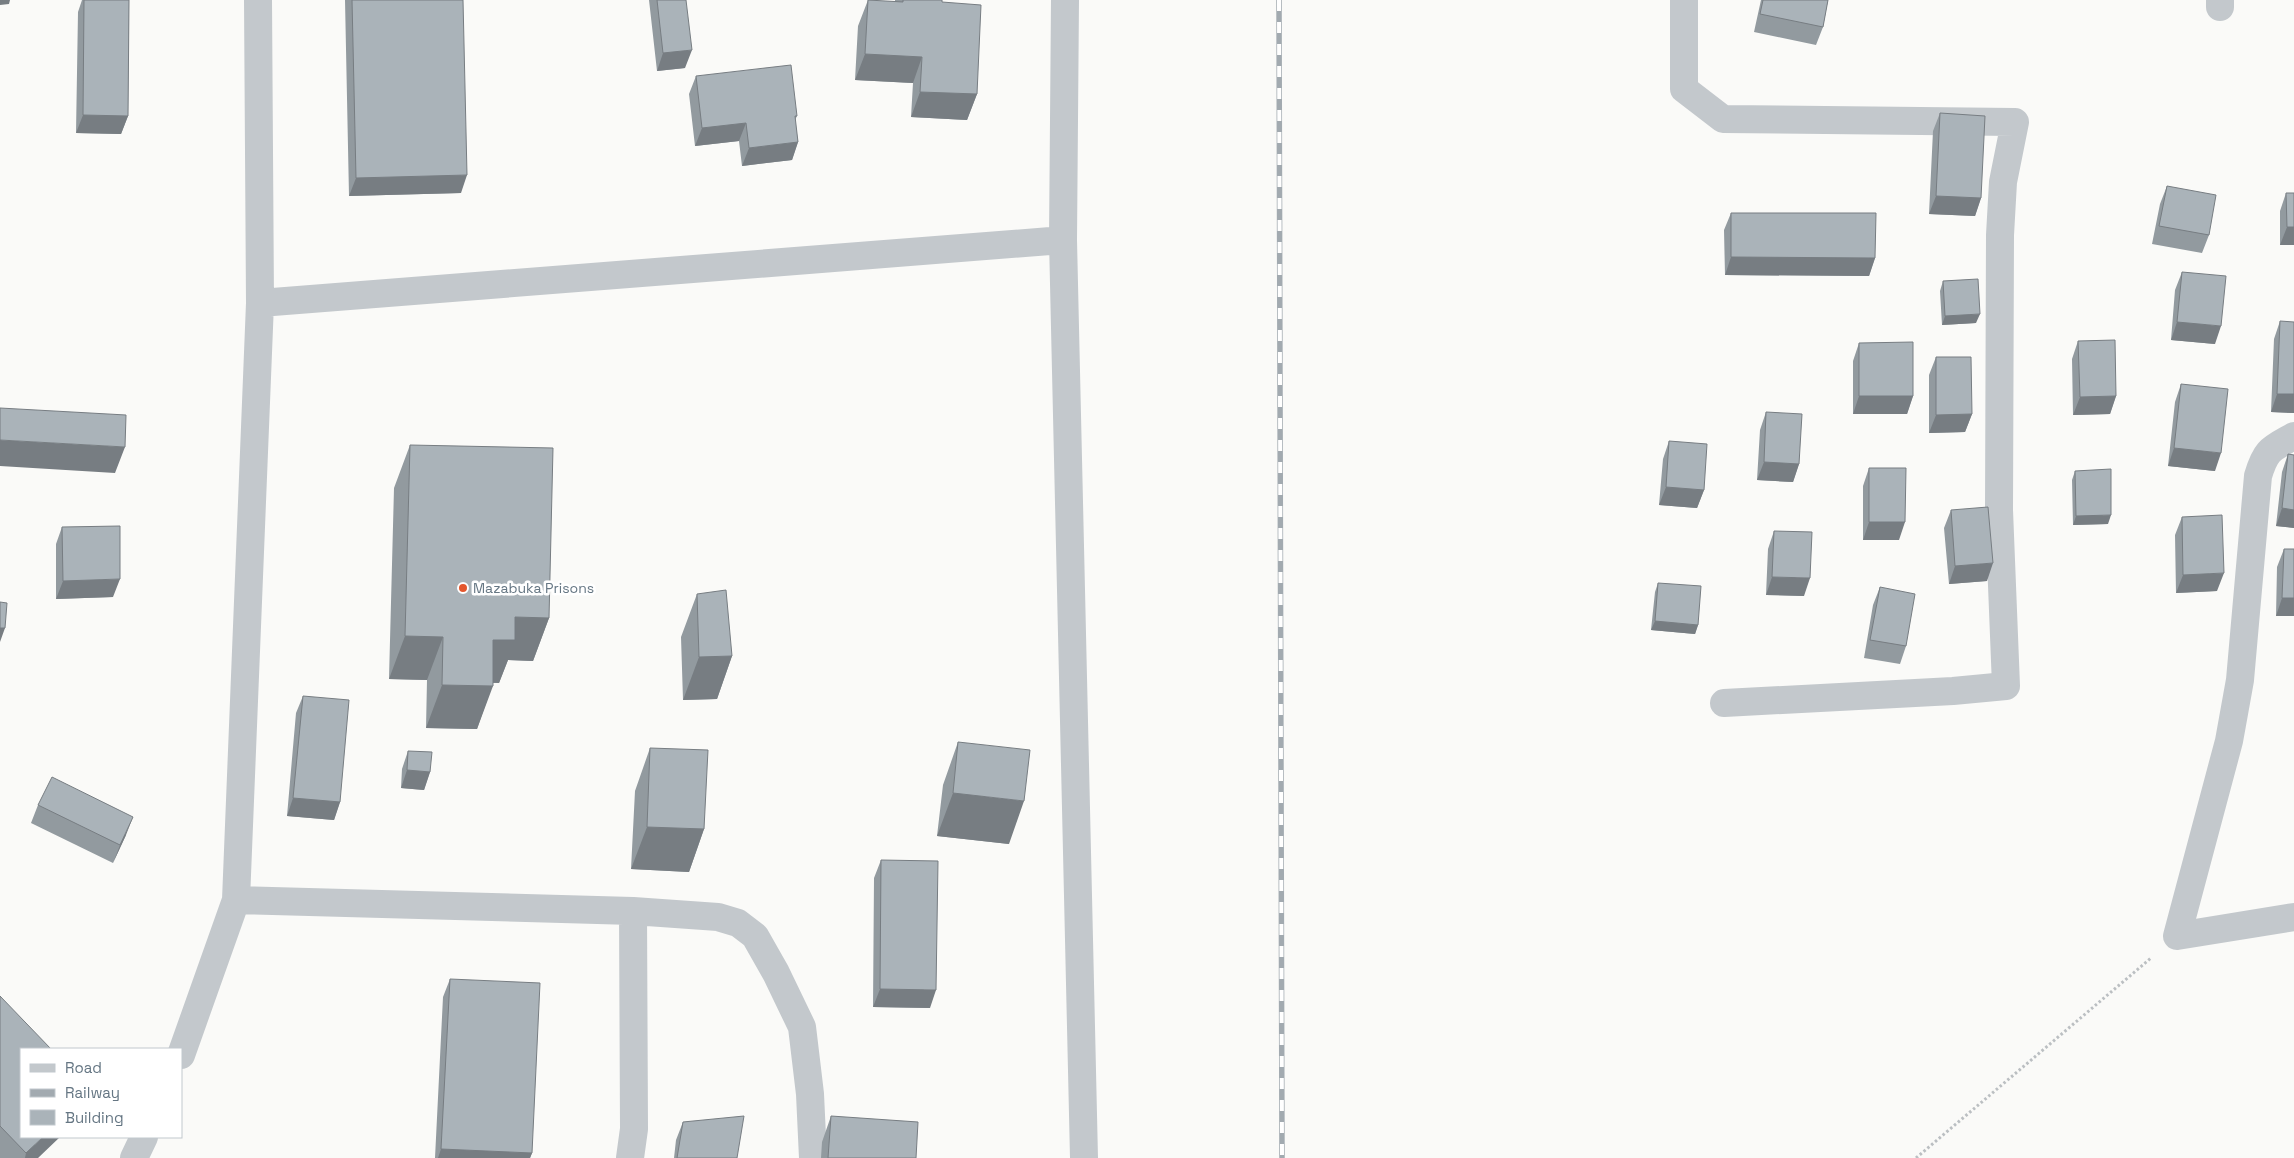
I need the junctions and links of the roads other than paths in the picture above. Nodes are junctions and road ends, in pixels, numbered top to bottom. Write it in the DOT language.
graph roads {
  1 [pos="258,0"];
  2 [pos="1065,0"];
  3 [pos="1684,0"];
  4 [pos="1063,240"];
  5 [pos="260,303"];
  6 [pos="2294,436"];
  7 [pos="1724,702"];
  8 [pos="236,900"];
  9 [pos="633,911"];
  10 [pos="2294,917"];
  11 [pos="182,1052"];
  12 [pos="144,1138"];
  13 [pos="134,1158"];
  14 [pos="630,1158"];
  15 [pos="813,1158"];
  16 [pos="1084,1158"];
  1 -- 5 [label="street"];
  2 -- 4 [label="street"];
  3 -- 7 [label="street"];
  4 -- 5 [label="street"];
  4 -- 16 [label="street"];
  5 -- 8 [label="street"];
  6 -- 10 [label="street"];
  8 -- 9 [label="street"];
  8 -- 11 [label="street"];
  9 -- 14 [label="street"];
  9 -- 15 [label="street"];
  12 -- 13 [label="street"];
}
